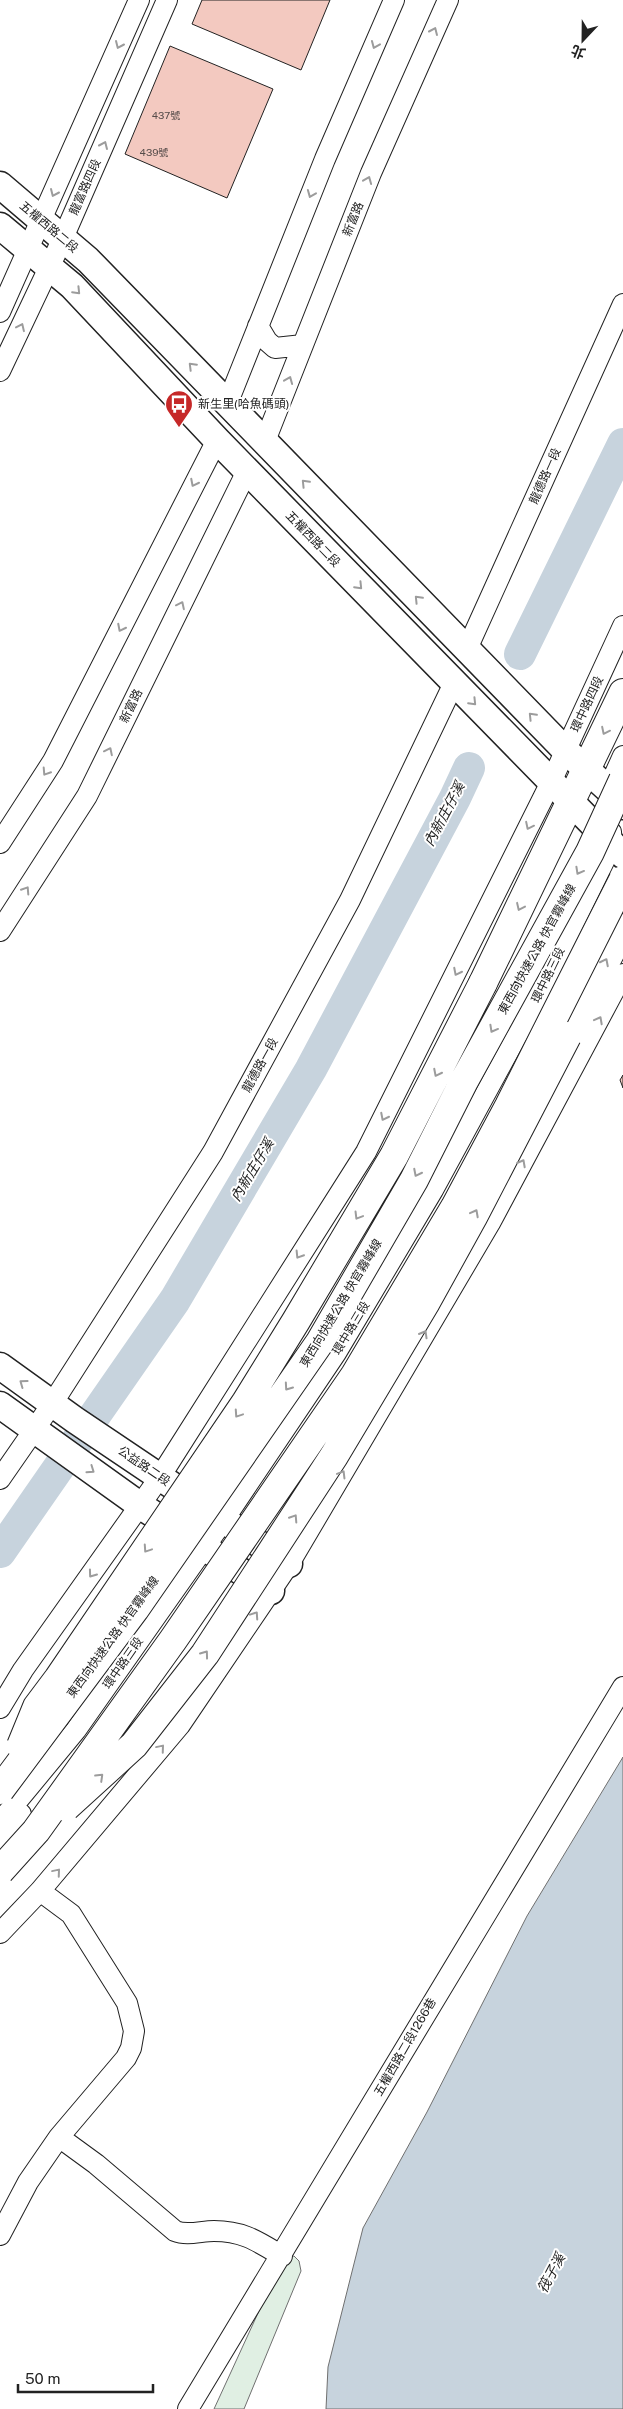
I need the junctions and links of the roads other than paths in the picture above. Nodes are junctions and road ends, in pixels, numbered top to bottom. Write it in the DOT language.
graph roads {
  1 [pos="139,0"];
  2 [pos="167,0"];
  3 [pos="394,0"];
  4 [pos="448,0"];
  5 [pos="0,185"];
  6 [pos="41,221"];
  7 [pos="0,226"];
  8 [pos="63,238"];
  9 [pos="29,251"];
  10 [pos="49,266"];
  11 [pos="623,304"];
  12 [pos="0,312"];
  13 [pos="258,326"];
  14 [pos="303,345"];
  15 [pos="0,372"];
  16 [pos="228,402"];
  17 [pos="216,440"];
  18 [pos="265,441"];
  19 [pos="247,471"];
  20 [pos="623,626"];
  21 [pos="467,649"];
  22 [pos="454,683"];
  23 [pos="623,693"];
  24 [pos="566,751"];
  25 [pos="623,756"];
  26 [pos="586,768"];
  27 [pos="561,791"];
  28 [pos="618,792"];
  29 [pos="0,844"];
  30 [pos="620,852"];
  31 [pos="623,880"];
  32 [pos="623,928"];
  33 [pos="0,931"];
  34 [pos="623,974"];
  35 [pos="0,1366"];
  36 [pos="52,1404"];
  37 [pos="0,1405"];
  38 [pos="35,1430"];
  39 [pos="151,1471"];
  40 [pos="0,1479"];
  41 [pos="132,1500"];
  42 [pos="228,1524"];
  43 [pos="209,1550"];
  44 [pos="289,1564"];
  45 [pos="271,1591"];
  46 [pos="623,1686"];
  47 [pos="0,1708"];
  48 [pos="4,1785"];
  49 [pos="0,1822"];
  50 [pos="36,1831"];
  51 [pos="0,1840"];
  52 [pos="0,1871"];
  53 [pos="40,1891"];
  54 [pos="0,1934"];
  55 [pos="59,2137"];
  56 [pos="0,2235"];
  57 [pos="282,2256"];
  58 [pos="188,2409"];
  1 -- 6 [label="street, one-way"];
  8 -- 2 [label="street, 龍富路四段, one-way"];
  3 -- 13 [label="street, one-way"];
  14 -- 4 [label="street, 新富路, one-way"];
  5 -- 6 [label="main road, 五權西路二段"];
  6 -- 8 [label="main road, 五權西路二段"];
  6 -- 9 [label="street"];
  7 -- 9 [label="main road, 五權西路二段"];
  8 -- 10 [label="street, 龍富路四段"];
  16 -- 8 [label="main road, 五權西路二段, one-way"];
  9 -- 10 [label="main road, 五權西路二段"];
  9 -- 12 [label="street"];
  15 -- 10 [label="street, 龍富路四段, one-way"];
  10 -- 17 [label="main road, 五權西路二段, one-way"];
  11 -- 21 [label="street, 龍德路一段"];
  13 -- 14 [label="street"];
  13 -- 16 [label="street"];
  18 -- 14 [label="street, 新富路, one-way"];
  16 -- 18 [label="main road, 五權西路二段"];
  17 -- 19 [label="main road, 五權西路二段"];
  17 -- 29 [label="street, one-way"];
  21 -- 18 [label="main road, 五權西路二段, one-way"];
  19 -- 22 [label="main road, 五權西路二段, one-way"];
  33 -- 19 [label="street, 新富路, one-way"];
  20 -- 24 [label="street, 環中路四段"];
  24 -- 21 [label="main road, 五權西路二段, one-way"];
  22 -- 27 [label="main road, 五權西路二段, one-way"];
  22 -- 36 [label="street, 龍德路一段"];
  23 -- 26 [label="highway, one-way"];
  24 -- 26 [label="main road, 五權西路二段"];
  24 -- 27 [label="street, 環中路四段"];
  25 -- 28 [label="street"];
  26 -- 27 [label="highway"];
  26 -- 28 [label="main road, 五權西路二段"];
  27 -- 30 [label="main road, 五權西路二段"];
  27 -- 39 [label="street, one-way"];
  27 -- 48 [label="highway, one-way, bridge"];
  28 -- 30 [label="street"];
  28 -- 48 [label="highway, 東西向快速公路 快官霧峰線, one-way, bridge"];
  30 -- 42 [label="street, 環中路三段"];
  31 -- 50 [label="highway, bridge"];
  50 -- 32 [label="highway, one-way, bridge"];
  44 -- 34 [label="street, one-way"];
  36 -- 35 [label="main road, 公益路二段, one-way"];
  36 -- 38 [label="street, 龍德路一段"];
  36 -- 39 [label="main road, 公益路二段"];
  37 -- 38 [label="main road"];
  38 -- 40 [label="street, 龍德路一段"];
  38 -- 41 [label="main road, one-way"];
  39 -- 41 [label="street"];
  39 -- 42 [label="main road, 公益路二段"];
  41 -- 43 [label="main road"];
  41 -- 47 [label="street, one-way"];
  42 -- 43 [label="street, 環中路三段"];
  42 -- 44 [label="main road, 公益路二段"];
  43 -- 45 [label="main road"];
  43 -- 49 [label="street, 環中路三段"];
  43 -- 51 [label="street, 環中路三段"];
  44 -- 45 [label="street"];
  53 -- 45 [label="street, one-way"];
  46 -- 57 [label="street, 五權西路二段1266巷"];
  50 -- 52 [label="highway, bridge"];
  53 -- 54 [label="street"];
  53 -- 55 [label="street"];
  55 -- 56 [label="street"];
  55 -- 57 [label="street"];
  57 -- 58 [label="street, 五權西路二段1266巷"];
}
